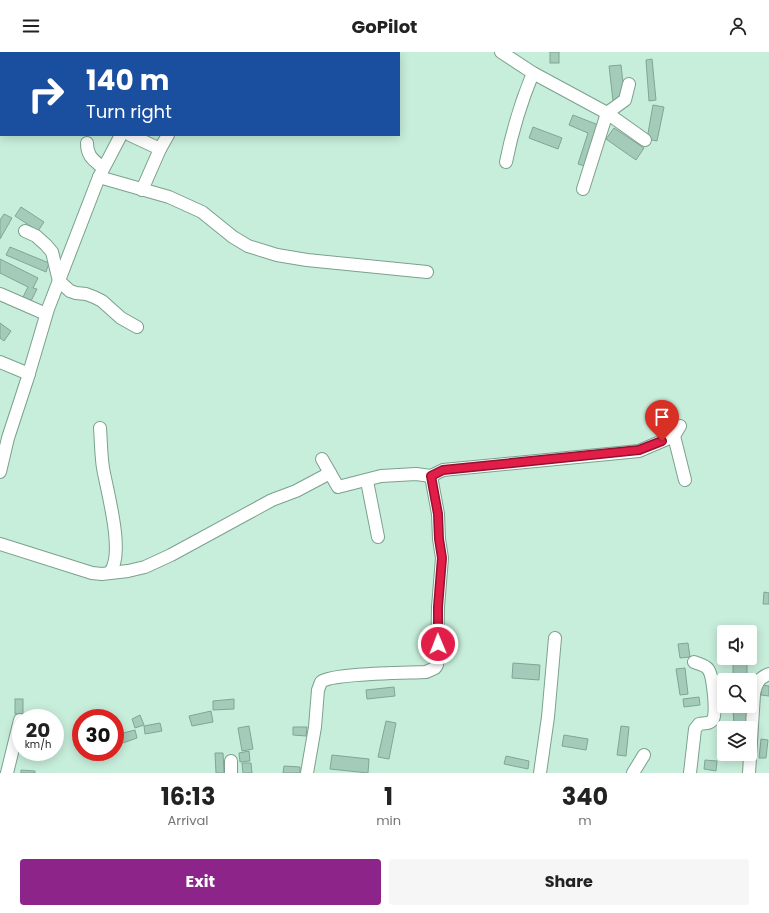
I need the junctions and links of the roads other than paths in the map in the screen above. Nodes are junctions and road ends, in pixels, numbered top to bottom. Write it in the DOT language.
graph roads {
  1 [pos="508,54"];
  2 [pos="533,73"];
  3 [pos="629,84"];
  4 [pos="607,113"];
  5 [pos="120,136"];
  6 [pos="132,136"];
  7 [pos="167,136"];
  8 [pos="645,140"];
  9 [pos="87,143"];
  10 [pos="160,149"];
  11 [pos="506,162"];
  12 [pos="101,173"];
  13 [pos="583,189"];
  14 [pos="142,190"];
  15 [pos="25,231"];
  16 [pos="427,272"];
  17 [pos="59,281"];
  18 [pos="0,294"];
  19 [pos="46,314"];
  20 [pos="138,327"];
  21 [pos="0,362"];
  22 [pos="29,374"];
  23 [pos="680,426"];
  24 [pos="100,428"];
  25 [pos="674,436"];
  26 [pos="322,459"];
  27 [pos="0,472"];
  28 [pos="330,473"];
  29 [pos="431,476"];
  30 [pos="685,480"];
  31 [pos="367,481"];
  32 [pos="378,537"];
  33 [pos="0,544"];
  34 [pos="110,572"];
  35 [pos="555,638"];
  36 [pos="694,662"];
  37 [pos="769,674"];
  38 [pos="12,753"];
  39 [pos="644,755"];
  40 [pos="7,773"];
  41 [pos="307,773"];
  42 [pos="540,773"];
  43 [pos="633,773"];
  44 [pos="690,773"];
  45 [pos="750,773"];
  1 -- 2 [label="street"];
  2 -- 4 [label="street"];
  2 -- 11 [label="street"];
  3 -- 4 [label="street"];
  4 -- 8 [label="street"];
  4 -- 13 [label="street"];
  5 -- 12 [label="street"];
  6 -- 10 [label="street"];
  7 -- 10 [label="street"];
  9 -- 12 [label="street"];
  10 -- 14 [label="street"];
  12 -- 14 [label="street"];
  12 -- 17 [label="street"];
  14 -- 16 [label="street"];
  15 -- 17 [label="street"];
  17 -- 19 [label="street"];
  17 -- 20 [label="street"];
  18 -- 19 [label="street"];
  19 -- 22 [label="street"];
  21 -- 22 [label="street"];
  22 -- 27 [label="street"];
  23 -- 25 [label="street"];
  24 -- 34 [label="street"];
  25 -- 29 [label="street"];
  25 -- 30 [label="street"];
  26 -- 28 [label="street"];
  28 -- 31 [label="street"];
  28 -- 34 [label="street"];
  29 -- 31 [label="street"];
  29 -- 41 [label="street"];
  31 -- 32 [label="street"];
  33 -- 34 [label="street"];
  35 -- 42 [label="street"];
  36 -- 44 [label="street"];
  37 -- 45 [label="street"];
  38 -- 40 [label="street"];
  39 -- 43 [label="street"];
}
